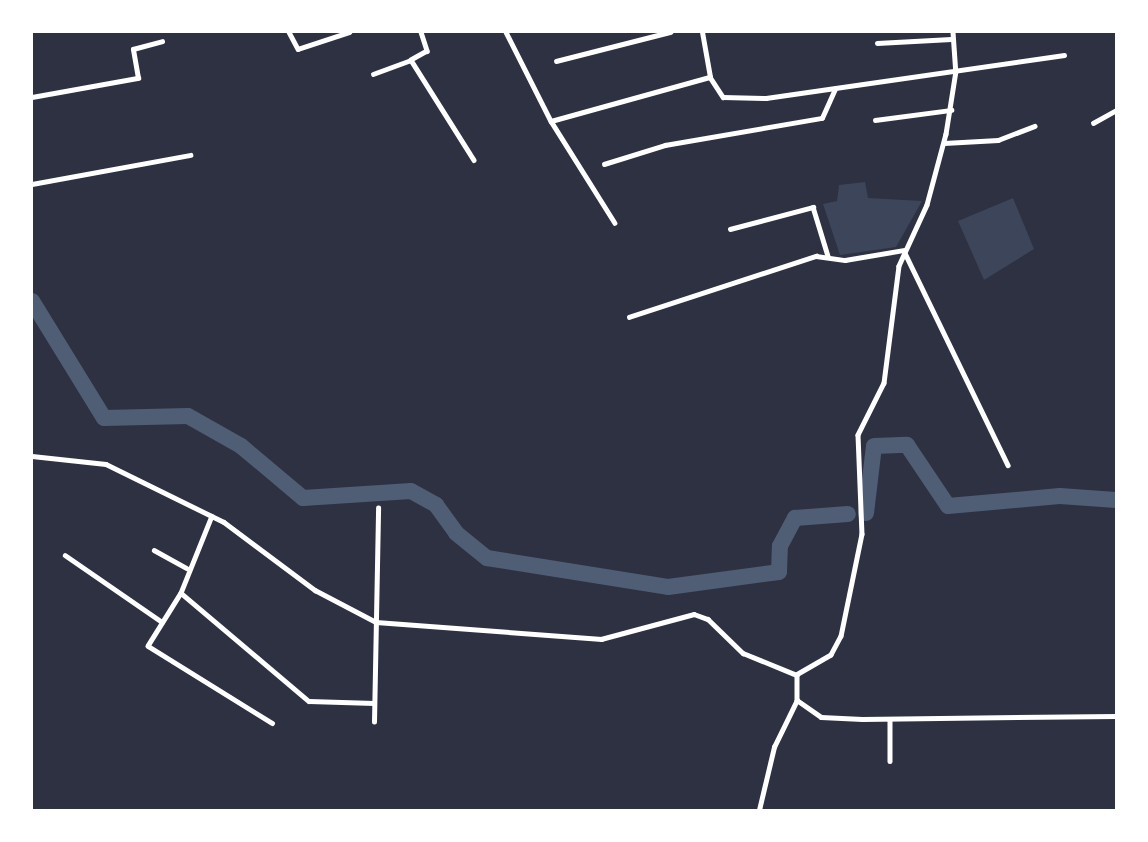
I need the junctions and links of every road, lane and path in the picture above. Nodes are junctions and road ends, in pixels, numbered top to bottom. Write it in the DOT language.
graph roads {
  1 [pos="289,32"];
  2 [pos="349,32"];
  3 [pos="421,32"];
  4 [pos="506,32"];
  5 [pos="670,32"];
  6 [pos="702,32"];
  7 [pos="953,32"];
  8 [pos="951,39"];
  9 [pos="162,41"];
  10 [pos="877,43"];
  11 [pos="1064,55"];
  12 [pos="411,60"];
  13 [pos="556,61"];
  14 [pos="956,71"];
  15 [pos="373,74"];
  16 [pos="710,77"];
  17 [pos="835,89"];
  18 [pos="32,97"];
  19 [pos="951,110"];
  20 [pos="1116,110"];
  21 [pos="875,120"];
  22 [pos="551,121"];
  23 [pos="1093,122"];
  24 [pos="1034,126"];
  25 [pos="944,143"];
  26 [pos="190,155"];
  27 [pos="474,160"];
  28 [pos="604,163"];
  29 [pos="32,184"];
  30 [pos="615,223"];
  31 [pos="730,229"];
  32 [pos="904,250"];
  33 [pos="828,256"];
  34 [pos="629,317"];
  35 [pos="32,456"];
  36 [pos="1008,465"];
  37 [pos="378,508"];
  38 [pos="212,516"];
  39 [pos="154,550"];
  40 [pos="65,555"];
  41 [pos="186,568"];
  42 [pos="181,593"];
  43 [pos="162,622"];
  44 [pos="376,622"];
  45 [pos="797,676"];
  46 [pos="797,700"];
  47 [pos="374,703"];
  48 [pos="1116,716"];
  49 [pos="890,721"];
  50 [pos="374,722"];
  51 [pos="272,723"];
  52 [pos="890,761"];
  53 [pos="759,810"];
  1 -- 2 [label="street"];
  3 -- 12 [label="street"];
  4 -- 22 [label="street"];
  5 -- 13 [label="street"];
  6 -- 16 [label="street"];
  7 -- 8 [label="street"];
  8 -- 10 [label="street"];
  8 -- 14 [label="street"];
  9 -- 18 [label="street"];
  11 -- 14 [label="street"];
  12 -- 15 [label="street"];
  12 -- 27 [label="street"];
  14 -- 17 [label="street"];
  14 -- 19 [label="street"];
  16 -- 17 [label="street"];
  16 -- 22 [label="street"];
  17 -- 28 [label="street"];
  19 -- 21 [label="street"];
  19 -- 25 [label="street"];
  20 -- 23 [label="street"];
  22 -- 30 [label="street"];
  24 -- 25 [label="street"];
  25 -- 32 [label="street"];
  26 -- 29 [label="street"];
  31 -- 33 [label="street"];
  32 -- 33 [label="street"];
  32 -- 36 [label="street"];
  32 -- 45 [label="street"];
  33 -- 34 [label="street"];
  35 -- 38 [label="street"];
  37 -- 44 [label="street"];
  38 -- 41 [label="street"];
  38 -- 44 [label="street"];
  39 -- 41 [label="street"];
  40 -- 43 [label="street"];
  41 -- 42 [label="street"];
  42 -- 43 [label="street"];
  42 -- 47 [label="street"];
  43 -- 51 [label="street"];
  44 -- 45 [label="street"];
  44 -- 47 [label="street"];
  45 -- 46 [label="street"];
  46 -- 49 [label="street"];
  46 -- 53 [label="street"];
  47 -- 50 [label="street"];
  48 -- 49 [label="street"];
  49 -- 52 [label="street"];
}
